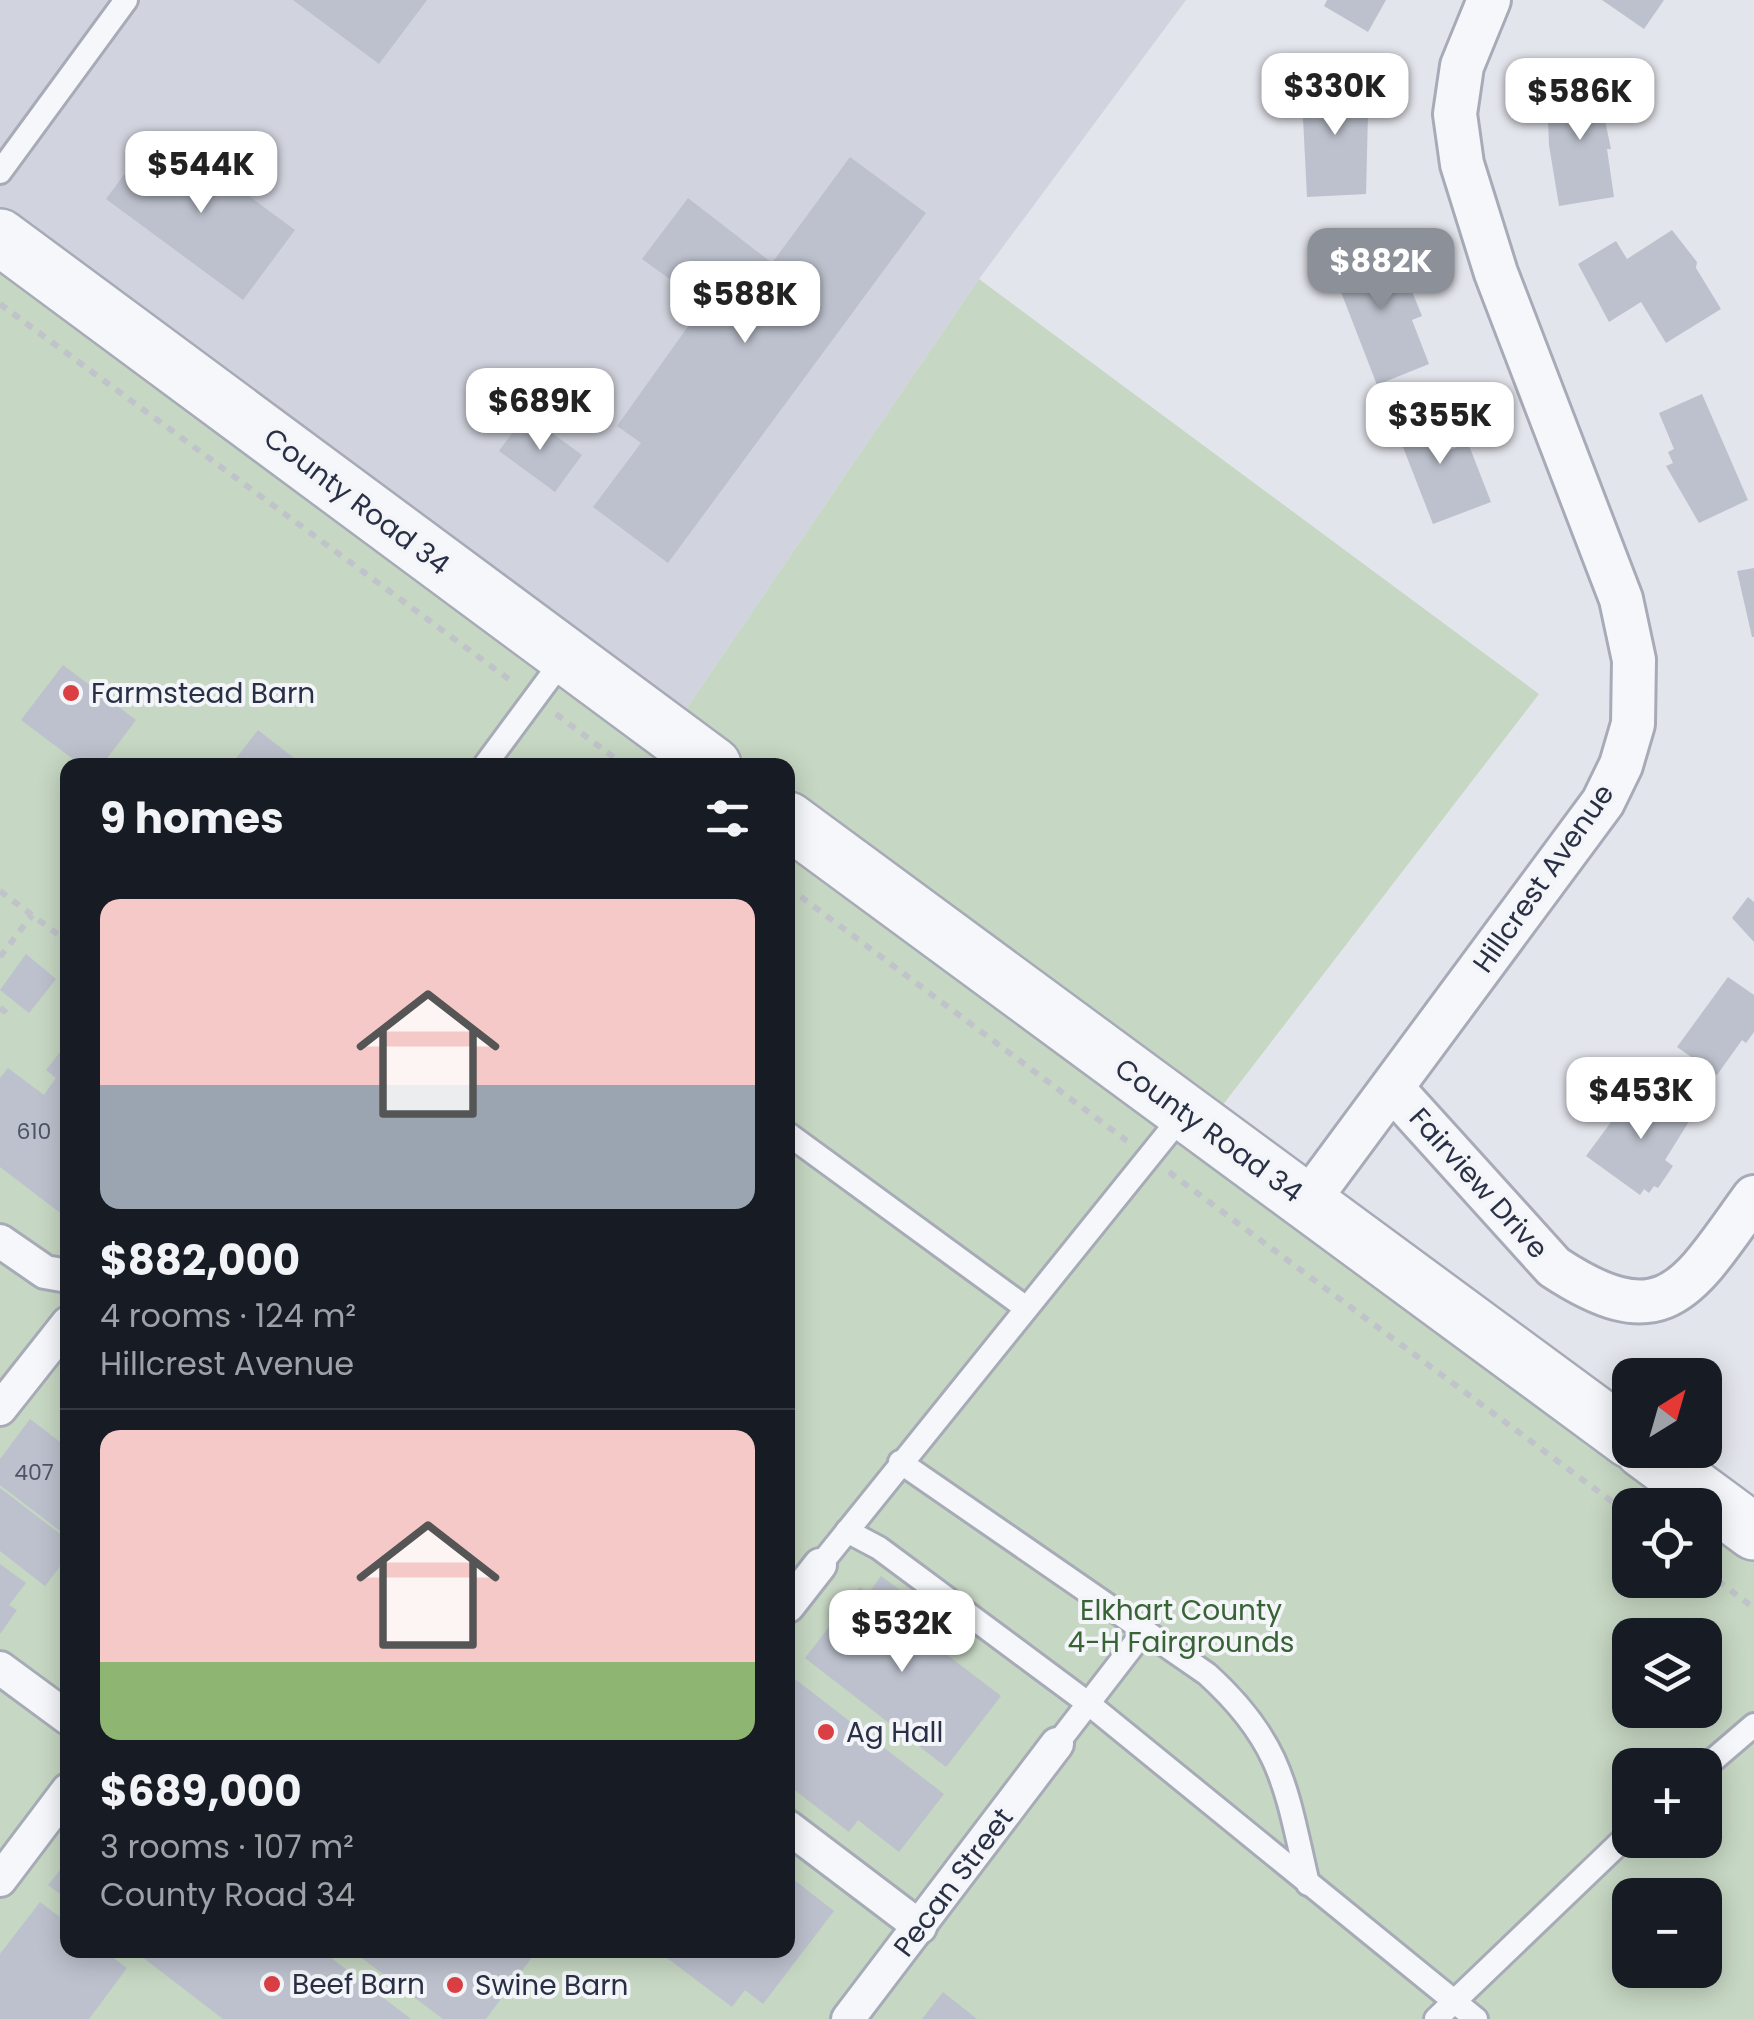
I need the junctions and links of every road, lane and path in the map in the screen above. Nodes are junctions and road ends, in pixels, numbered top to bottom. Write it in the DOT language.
graph roads {
  1 [pos="126,0"];
  2 [pos="1489,0"];
  3 [pos="0,172"];
  4 [pos="0,237"];
  5 [pos="0,304"];
  6 [pos="550,677"];
  7 [pos="490,758"];
  8 [pos="618,758"];
  9 [pos="701,758"];
  10 [pos="795,825"];
  11 [pos="0,891"];
  12 [pos="795,892"];
  13 [pos="32,915"];
  14 [pos="60,936"];
  15 [pos="0,956"];
  16 [pos="11,1003"];
  17 [pos="0,1008"];
  18 [pos="1392,1088"];
  19 [pos="1185,1112"];
  20 [pos="795,1139"];
  21 [pos="1148,1157"];
  22 [pos="1754,1197"];
  23 [pos="1307,1202"];
  24 [pos="0,1240"];
  25 [pos="60,1275"];
  26 [pos="1026,1308"];
  27 [pos="60,1333"];
  28 [pos="0,1410"];
  29 [pos="1612,1427"];
  30 [pos="900,1462"];
  31 [pos="1667,1468"];
  32 [pos="1612,1502"];
  33 [pos="847,1531"];
  34 [pos="1754,1532"];
  35 [pos="820,1565"];
  36 [pos="1722,1584"];
  37 [pos="795,1597"];
  38 [pos="1754,1608"];
  39 [pos="1145,1630"];
  40 [pos="0,1668"];
  41 [pos="1089,1704"];
  42 [pos="60,1712"];
  43 [pos="1754,1725"];
  44 [pos="1057,1744"];
  45 [pos="1722,1752"];
  46 [pos="60,1801"];
  47 [pos="795,1832"];
  48 [pos="1612,1850"];
  49 [pos="0,1880"];
  50 [pos="1308,1884"];
  51 [pos="920,1927"];
  52 [pos="1452,2000"];
  53 [pos="848,2019"];
  54 [pos="1436,2019"];
  55 [pos="1476,2019"];
  1 -- 3 [label="lane"];
  2 -- 18 [label="street, Hillcrest Avenue"];
  4 -- 6 [label="street, County Road 34"];
  5 -- 6 [label="path"];
  6 -- 7 [label="lane"];
  6 -- 8 [label="path"];
  6 -- 9 [label="street, County Road 34"];
  10 -- 19 [label="street, County Road 34"];
  11 -- 13 [label="path"];
  12 -- 21 [label="path"];
  13 -- 14 [label="path"];
  13 -- 15 [label="path"];
  16 -- 17 [label="path"];
  18 -- 22 [label="street, Fairview Drive"];
  18 -- 23 [label="street, Hillcrest Avenue"];
  19 -- 21 [label="lane"];
  19 -- 23 [label="street, County Road 34"];
  20 -- 26 [label="lane"];
  21 -- 26 [label="lane"];
  21 -- 32 [label="path"];
  23 -- 29 [label="street, County Road 34"];
  24 -- 25 [label="street"];
  26 -- 30 [label="lane"];
  27 -- 28 [label="street"];
  30 -- 33 [label="lane"];
  30 -- 39 [label="lane"];
  31 -- 34 [label="street"];
  33 -- 35 [label="lane"];
  33 -- 41 [label="lane"];
  35 -- 37 [label="street"];
  36 -- 38 [label="path"];
  39 -- 41 [label="lane"];
  39 -- 50 [label="lane"];
  40 -- 42 [label="street"];
  41 -- 44 [label="lane"];
  41 -- 50 [label="lane"];
  43 -- 45 [label="lane"];
  44 -- 51 [label="street, Pecan Street"];
  46 -- 49 [label="street"];
  47 -- 51 [label="street"];
  48 -- 52 [label="lane"];
  50 -- 52 [label="lane"];
  51 -- 53 [label="street, Pecan Street"];
  52 -- 54 [label="lane"];
  52 -- 55 [label="lane"];
}
